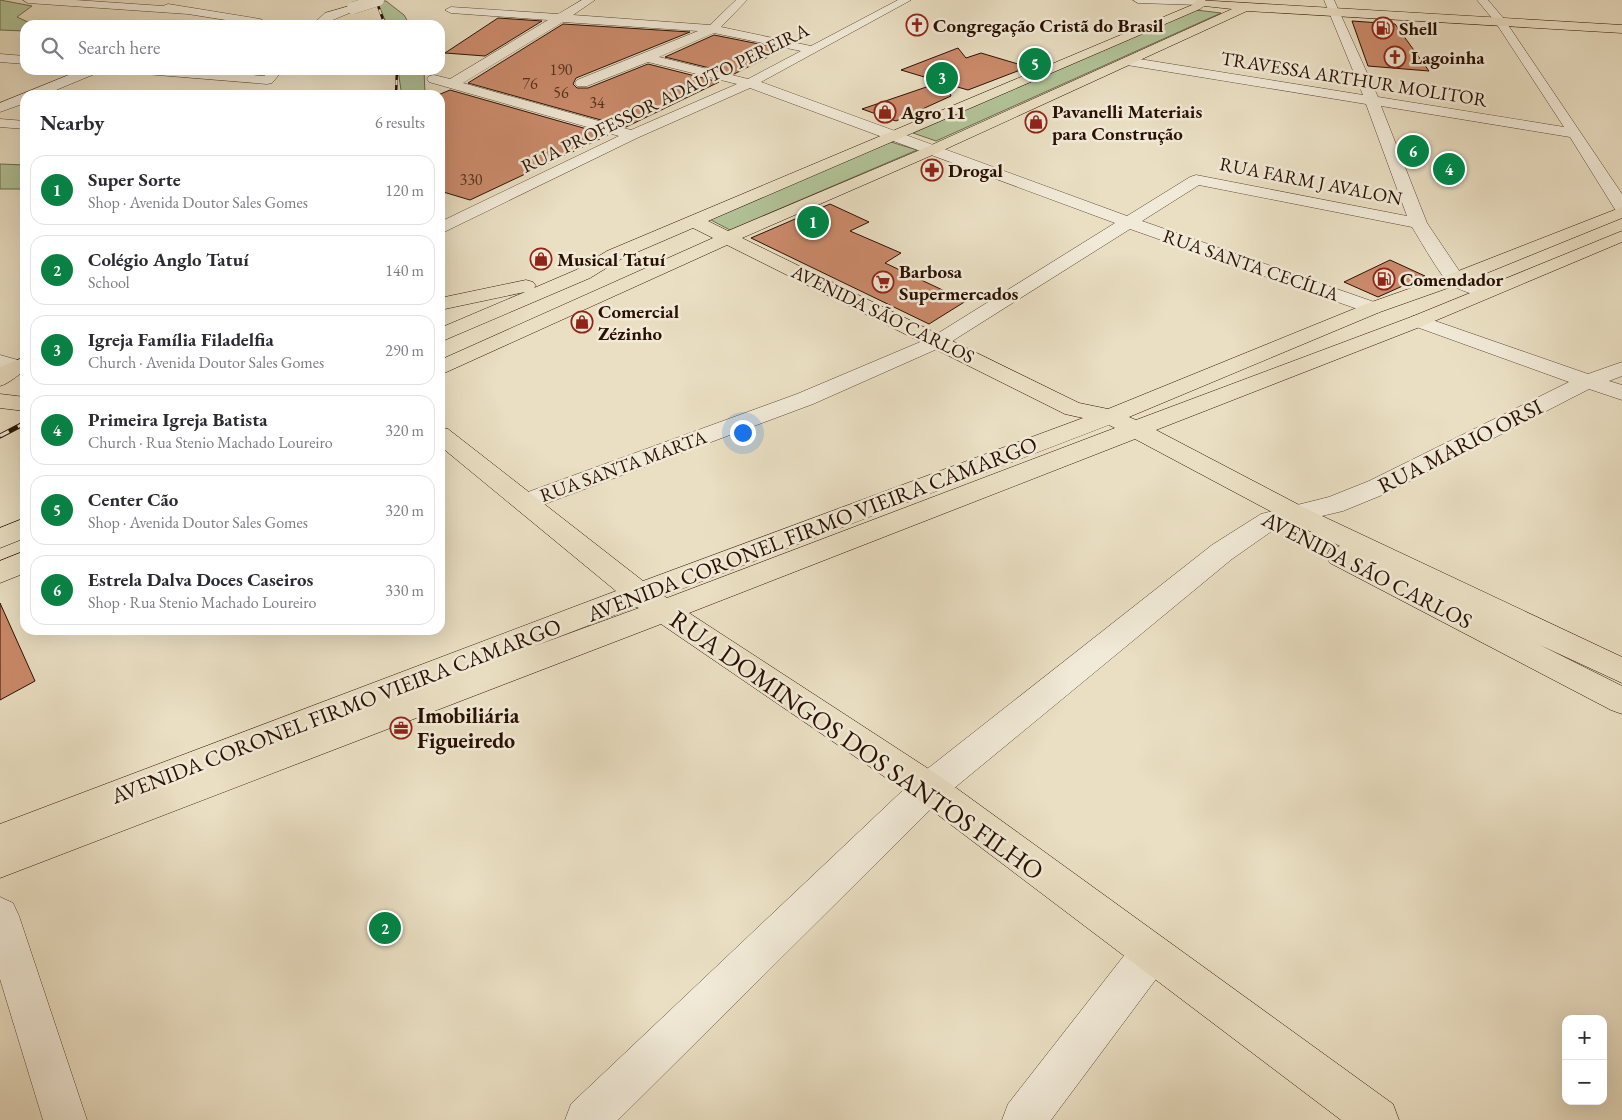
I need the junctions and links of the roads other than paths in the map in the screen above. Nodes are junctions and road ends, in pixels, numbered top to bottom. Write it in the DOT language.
graph roads {
  1 [pos="28,0"];
  2 [pos="151,0"];
  3 [pos="378,0"];
  4 [pos="590,0"];
  5 [pos="742,0"];
  6 [pos="906,0"];
  7 [pos="1138,0"];
  8 [pos="1482,0"];
  9 [pos="1168,1"];
  10 [pos="1198,5"];
  11 [pos="1332,6"];
  12 [pos="1243,7"];
  13 [pos="258,8"];
  14 [pos="452,10"];
  15 [pos="185,11"];
  16 [pos="563,18"];
  17 [pos="1171,18"];
  18 [pos="237,20"];
  19 [pos="260,20"];
  20 [pos="325,20"];
  21 [pos="1500,21"];
  22 [pos="1622,28"];
  23 [pos="713,29"];
  24 [pos="813,50"];
  25 [pos="0,58"];
  26 [pos="647,58"];
  27 [pos="20,60"];
  28 [pos="1127,62"];
  29 [pos="80,75"];
  30 [pos="266,75"];
  31 [pos="434,79"];
  32 [pos="582,83"];
  33 [pos="750,83"];
  34 [pos="452,84"];
  35 [pos="44,90"];
  36 [pos="260,90"];
  37 [pos="20,100"];
  38 [pos="1372,101"];
  39 [pos="0,108"];
  40 [pos="0,123"];
  41 [pos="20,125"];
  42 [pos="1575,133"];
  43 [pos="632,135"];
  44 [pos="893,136"];
  45 [pos="932,150"];
  46 [pos="1196,180"];
  47 [pos="1622,207"];
  48 [pos="1622,212"];
  49 [pos="693,221"];
  50 [pos="1128,222"];
  51 [pos="1418,223"];
  52 [pos="445,227"];
  53 [pos="1622,236"];
  54 [pos="727,238"];
  55 [pos="614,255"];
  56 [pos="583,274"];
  57 [pos="1455,279"];
  58 [pos="1486,292"];
  59 [pos="445,293"];
  60 [pos="445,303"];
  61 [pos="1373,308"];
  62 [pos="1418,321"];
  63 [pos="445,334"];
  64 [pos="939,341"];
  65 [pos="445,366"];
  66 [pos="1622,369"];
  67 [pos="1588,381"];
  68 [pos="1622,393"];
  69 [pos="1104,423"];
  70 [pos="445,438"];
  71 [pos="526,502"];
  72 [pos="1282,516"];
  73 [pos="20,529"];
  74 [pos="0,539"];
  75 [pos="20,563"];
  76 [pos="0,572"];
  77 [pos="651,603"];
  78 [pos="1622,671"];
  79 [pos="1622,701"];
  80 [pos="929,788"];
  81 [pos="0,841"];
  82 [pos="0,861"];
  83 [pos="0,916"];
  84 [pos="1150,953"];
  85 [pos="65,1120"];
  86 [pos="587,1120"];
  87 [pos="1024,1120"];
  88 [pos="1377,1120"];
  1 -- 15 [label="street"];
  2 -- 15 [label="street"];
  3 -- 20 [label="street, bridge"];
  4 -- 16 [label="street"];
  5 -- 23 [label="street"];
  6 -- 24 [label="street, RUA PROFESSOR ADAUTO PEREIRA"];
  7 -- 9 [label="street"];
  8 -- 21 [label="street"];
  9 -- 10 [label="street"];
  9 -- 17 [label="street"];
  10 -- 12 [label="main road"];
  10 -- 17 [label="main road"];
  11 -- 12 [label="main road"];
  11 -- 21 [label="main road"];
  11 -- 38 [label="street"];
  12 -- 28 [label="main road"];
  13 -- 19 [label="street"];
  14 -- 16 [label="street"];
  15 -- 18 [label="street"];
  16 -- 23 [label="street"];
  16 -- 34 [label="street"];
  17 -- 44 [label="main road"];
  21 -- 22 [label="main road"];
  21 -- 42 [label="street"];
  23 -- 24 [label="street"];
  23 -- 26 [label="street"];
  24 -- 33 [label="street, RUA PROFESSOR ADAUTO PEREIRA"];
  25 -- 27 [label="street"];
  26 -- 32 [label="street"];
  26 -- 33 [label="street"];
  28 -- 38 [label="street, TRAVESSA ARTHUR MOLITOR"];
  28 -- 45 [label="main road"];
  29 -- 35 [label="street"];
  30 -- 36 [label="street"];
  31 -- 34 [label="street"];
  33 -- 43 [label="street, RUA PROFESSOR ADAUTO PEREIRA"];
  33 -- 44 [label="street"];
  34 -- 43 [label="street"];
  37 -- 39 [label="street"];
  38 -- 42 [label="street, TRAVESSA ARTHUR MOLITOR"];
  38 -- 51 [label="street"];
  40 -- 41 [label="street"];
  42 -- 47 [label="street"];
  43 -- 52 [label="street, RUA PROFESSOR ADAUTO PEREIRA"];
  44 -- 45 [label="street"];
  44 -- 49 [label="main road"];
  45 -- 50 [label="street, RUA SANTA CECÍLIA"];
  45 -- 54 [label="main road"];
  46 -- 50 [label="street, RUA SANTA MARTA"];
  46 -- 51 [label="street, RUA FARM J AVALON"];
  48 -- 57 [label="main road, AVENIDA CORONEL FIRMO VIEIRA CAMARGO"];
  49 -- 54 [label="main road, AVENIDA SÃO CARLOS"];
  49 -- 55 [label="main road"];
  50 -- 61 [label="street, RUA SANTA CECÍLIA"];
  50 -- 64 [label="street, RUA SANTA MARTA"];
  51 -- 57 [label="street"];
  53 -- 58 [label="main road, AVENIDA CORONEL FIRMO VIEIRA CAMARGO"];
  54 -- 56 [label="main road"];
  54 -- 64 [label="main road, AVENIDA SÃO CARLOS"];
  54 -- 65 [label="main road"];
  55 -- 56 [label="main road"];
  55 -- 59 [label="main road"];
  56 -- 60 [label="main road"];
  56 -- 63 [label="main road"];
  57 -- 58 [label="street"];
  57 -- 61 [label="main road, AVENIDA CORONEL FIRMO VIEIRA CAMARGO"];
  58 -- 62 [label="main road, AVENIDA CORONEL FIRMO VIEIRA CAMARGO"];
  61 -- 69 [label="main road, AVENIDA CORONEL FIRMO VIEIRA CAMARGO"];
  62 -- 67 [label="street"];
  62 -- 69 [label="main road, AVENIDA CORONEL FIRMO VIEIRA CAMARGO"];
  64 -- 69 [label="main road, AVENIDA SÃO CARLOS"];
  64 -- 71 [label="street, RUA SANTA MARTA"];
  66 -- 67 [label="street, RUA MARIO ORSI"];
  67 -- 68 [label="street"];
  67 -- 72 [label="street, RUA MARIO ORSI"];
  69 -- 72 [label="main road, AVENIDA SÃO CARLOS"];
  69 -- 77 [label="main road, AVENIDA CORONEL FIRMO VIEIRA CAMARGO"];
  70 -- 71 [label="main road, RUA DOMINGOS DOS SANTOS FILHO"];
  71 -- 77 [label="main road, RUA DOMINGOS DOS SANTOS FILHO"];
  72 -- 78 [label="main road, AVENIDA SÃO CARLOS"];
  72 -- 79 [label="main road, AVENIDA SÃO CARLOS"];
  72 -- 80 [label="street"];
  73 -- 74 [label="main road"];
  75 -- 76 [label="main road"];
  77 -- 80 [label="main road, RUA DOMINGOS DOS SANTOS FILHO"];
  77 -- 81 [label="main road, AVENIDA CORONEL FIRMO VIEIRA CAMARGO"];
  77 -- 82 [label="main road, AVENIDA CORONEL FIRMO VIEIRA CAMARGO"];
  80 -- 84 [label="main road, RUA DOMINGOS DOS SANTOS FILHO"];
  80 -- 86 [label="street"];
  83 -- 85 [label="street"];
  84 -- 87 [label="street"];
  84 -- 88 [label="main road, RUA DOMINGOS DOS SANTOS FILHO"];
}
